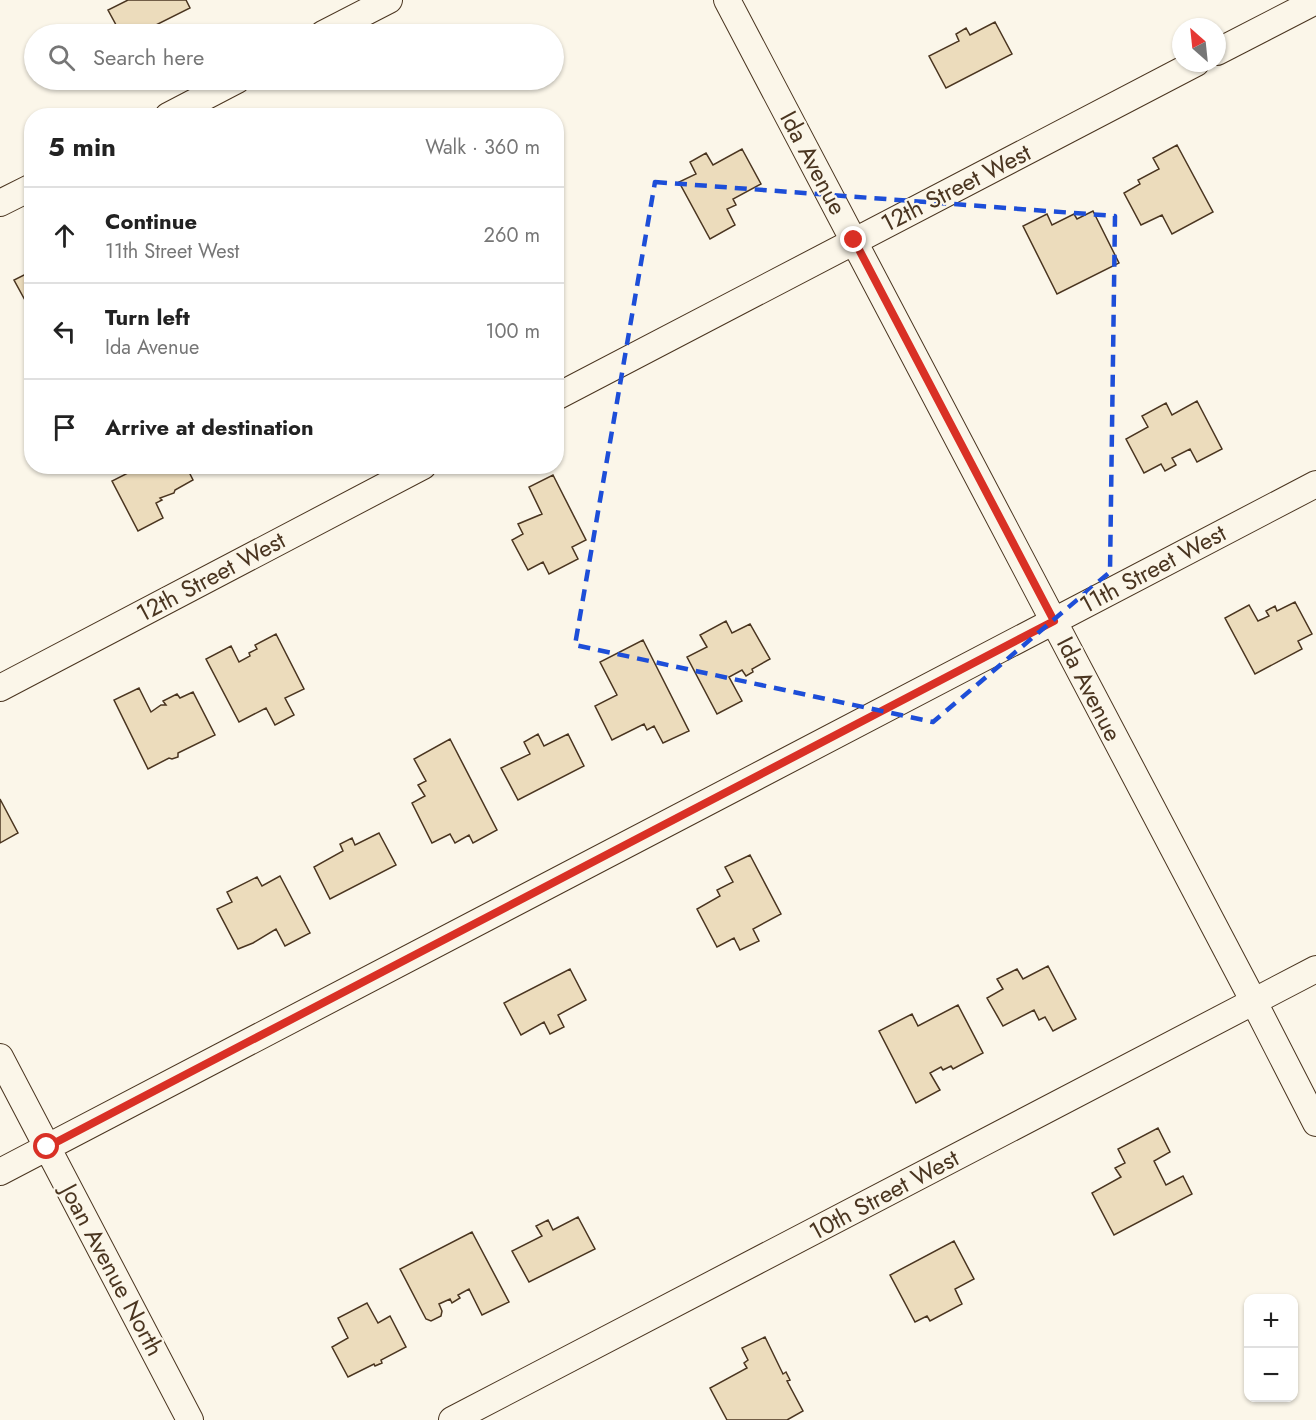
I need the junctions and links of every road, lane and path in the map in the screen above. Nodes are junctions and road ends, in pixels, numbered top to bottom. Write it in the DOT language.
graph roads {
  1 [pos="389,0"];
  2 [pos="727,0"];
  3 [pos="1316,1"];
  4 [pos="342,24"];
  5 [pos="1226,47"];
  6 [pos="1179,72"];
  7 [pos="218,90"];
  8 [pos="183,108"];
  9 [pos="24,191"];
  10 [pos="0,203"];
  11 [pos="854,240"];
  12 [pos="564,393"];
  13 [pos="408,474"];
  14 [pos="1316,484"];
  15 [pos="1054,621"];
  16 [pos="0,688"];
  17 [pos="1316,969"];
  18 [pos="1254,1002"];
  19 [pos="0,1057"];
  20 [pos="1316,1124"];
  21 [pos="47,1147"];
  22 [pos="0,1172"];
  23 [pos="190,1420"];
  24 [pos="452,1420"];
  1 -- 4 [label="street"];
  2 -- 11 [label="street, Ida Avenue"];
  3 -- 5 [label="street"];
  6 -- 11 [label="street, 12th Street West"];
  7 -- 8 [label="street"];
  9 -- 10 [label="street"];
  11 -- 12 [label="street, 12th Street West"];
  11 -- 15 [label="street, Ida Avenue"];
  13 -- 16 [label="street, 12th Street West"];
  14 -- 15 [label="street, 11th Street West"];
  15 -- 18 [label="street, Ida Avenue"];
  15 -- 21 [label="street, 11th Street West"];
  17 -- 18 [label="street, 10th Street West"];
  18 -- 20 [label="street, Ida Avenue"];
  18 -- 24 [label="street, 10th Street West"];
  19 -- 21 [label="street, Joan Avenue North"];
  21 -- 22 [label="street, 11th Street West"];
  21 -- 23 [label="street, Joan Avenue North"];
}
